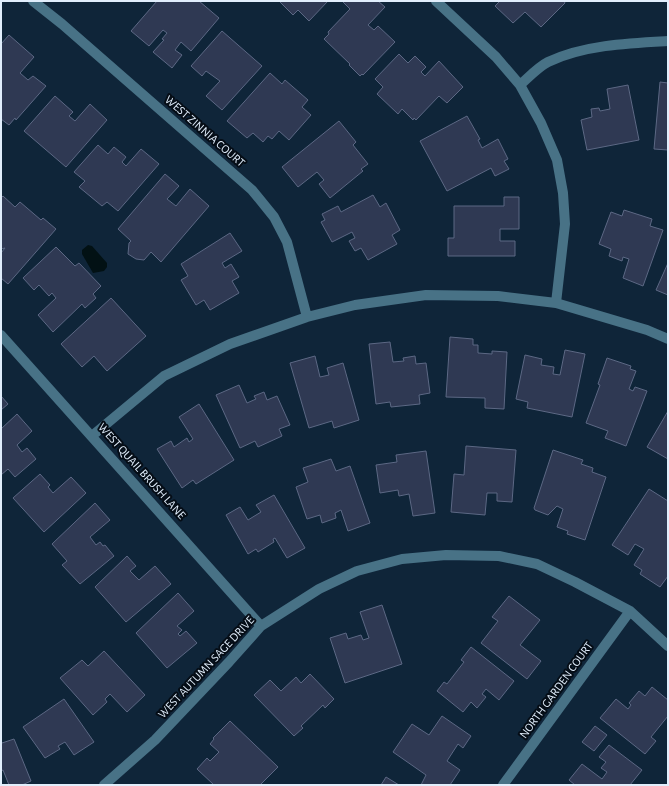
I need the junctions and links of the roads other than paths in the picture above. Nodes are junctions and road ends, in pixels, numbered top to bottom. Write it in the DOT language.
graph roads {
  1 [pos="33,1"];
  2 [pos="436,1"];
  3 [pos="668,40"];
  4 [pos="520,85"];
  5 [pos="556,303"];
  6 [pos="307,317"];
  7 [pos="1,335"];
  8 [pos="668,339"];
  9 [pos="93,435"];
  10 [pos="630,611"];
  11 [pos="261,626"];
  12 [pos="668,646"];
  13 [pos="104,785"];
  14 [pos="503,785"];
  1 -- 6 [label="street, WEST ZINNIA COURT"];
  2 -- 4 [label="street"];
  3 -- 4 [label="street"];
  4 -- 5 [label="street"];
  5 -- 6 [label="street"];
  5 -- 8 [label="street"];
  6 -- 9 [label="street"];
  7 -- 9 [label="street, WEST QUAIL BRUSH LANE"];
  9 -- 11 [label="street, WEST QUAIL BRUSH LANE"];
  10 -- 11 [label="street, WEST AUTUMN SAGE DRIVE"];
  10 -- 12 [label="street, WEST AUTUMN SAGE DRIVE"];
  10 -- 14 [label="street, NORTH GARDEN COURT"];
  11 -- 13 [label="street, WEST AUTUMN SAGE DRIVE"];
}
